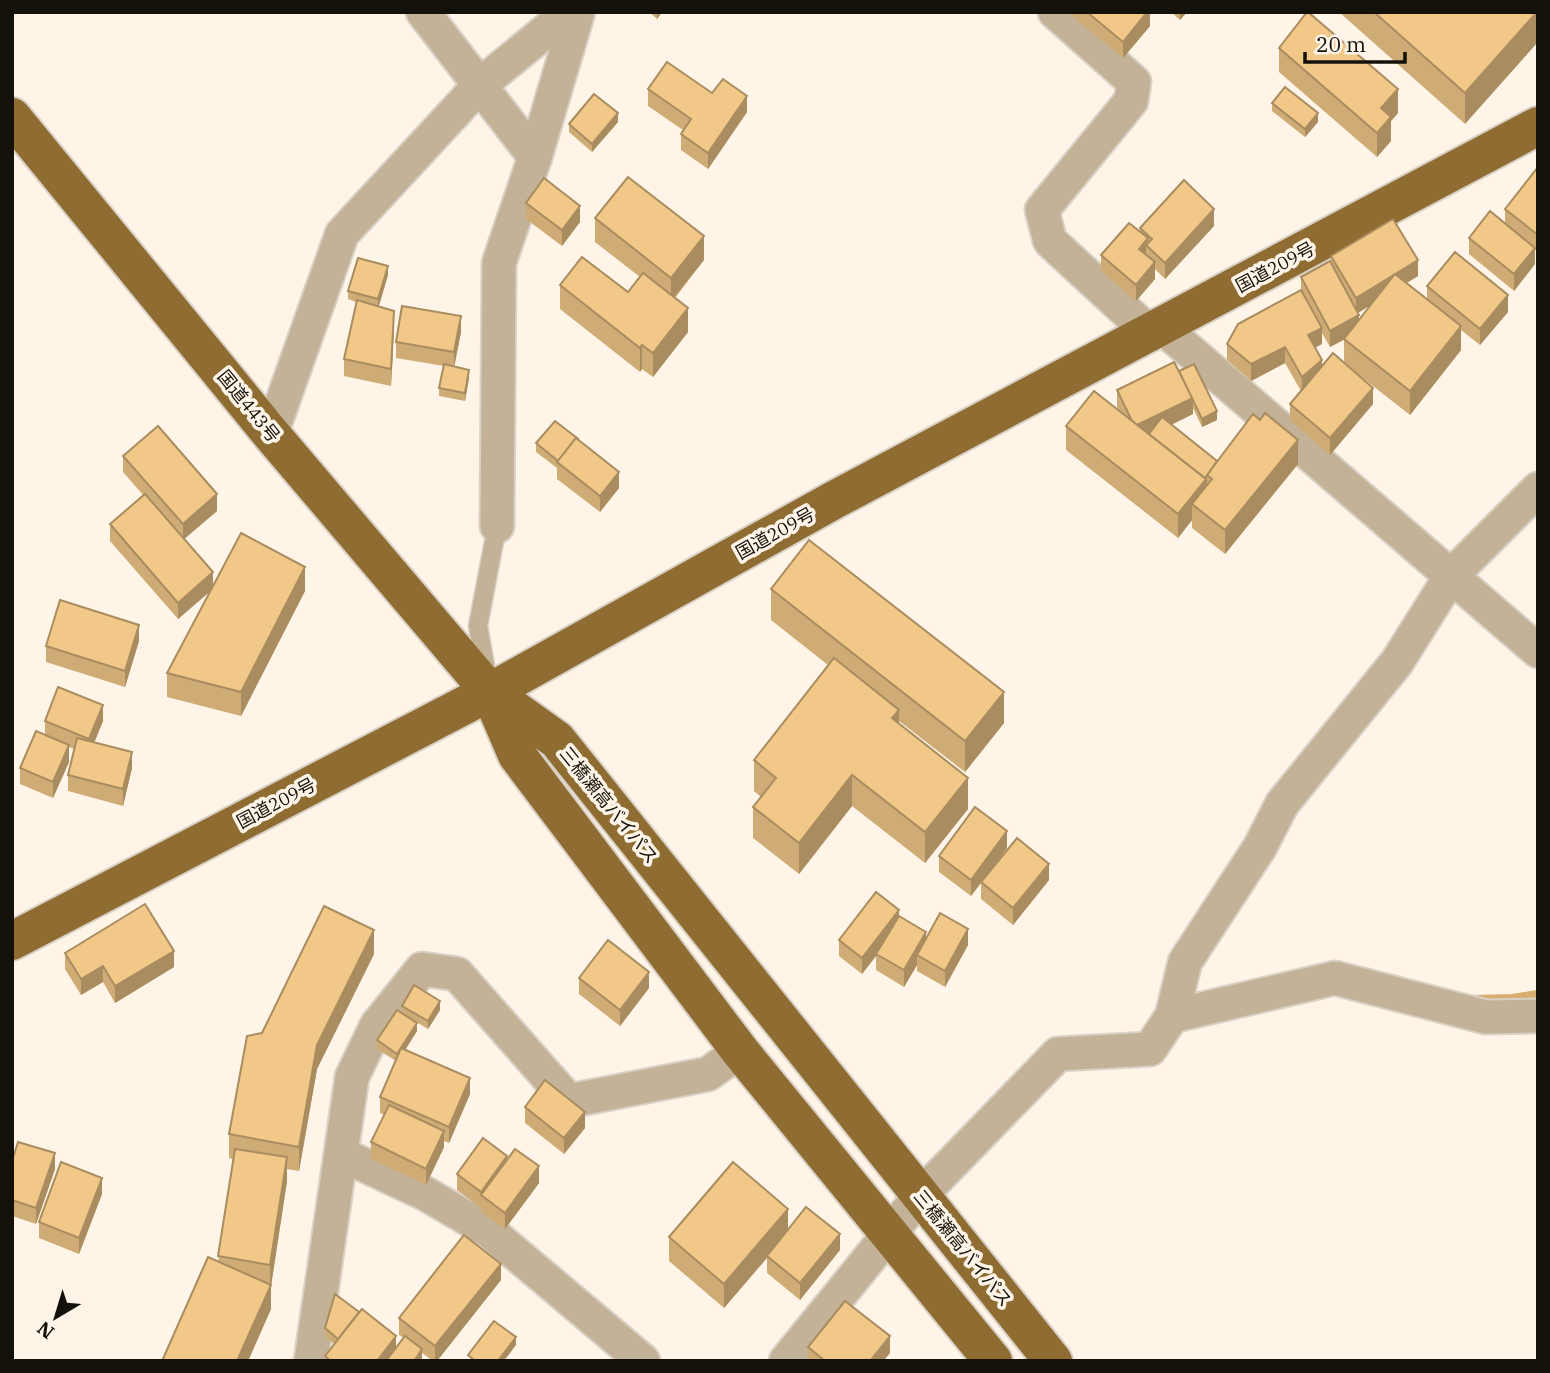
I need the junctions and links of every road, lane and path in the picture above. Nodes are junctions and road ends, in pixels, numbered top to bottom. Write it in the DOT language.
graph roads {
  1 [pos="423,12"];
  2 [pos="569,12"];
  3 [pos="578,12"];
  4 [pos="1055,12"];
  5 [pos="480,85"];
  6 [pos="12,117"];
  7 [pos="1534,134"];
  8 [pos="535,157"];
  9 [pos="1157,331"];
  10 [pos="271,433"];
  11 [pos="1538,489"];
  12 [pos="497,526"];
  13 [pos="1451,576"];
  14 [pos="1538,651"];
  15 [pos="490,692"];
  16 [pos="12,942"];
  17 [pos="1172,1016"];
  18 [pos="1538,1016"];
  19 [pos="740,1051"];
  20 [pos="342,1155"];
  21 [pos="920,1196"];
  22 [pos="891,1232"];
  23 [pos="311,1361"];
  24 [pos="643,1361"];
  25 [pos="786,1361"];
  26 [pos="993,1361"];
  27 [pos="1054,1361"];
  1 -- 5 [label="street"];
  2 -- 5 [label="street"];
  3 -- 8 [label="street"];
  4 -- 9 [label="street"];
  5 -- 8 [label="street"];
  5 -- 10 [label="street"];
  6 -- 10 [label="highway, 国道443号"];
  7 -- 9 [label="highway, 国道209号"];
  8 -- 12 [label="street"];
  9 -- 13 [label="street"];
  9 -- 15 [label="highway, 国道209号"];
  10 -- 15 [label="highway, 国道443号"];
  11 -- 13 [label="street"];
  12 -- 15 [label="lane"];
  13 -- 14 [label="street"];
  13 -- 17 [label="street"];
  15 -- 16 [label="highway, 国道209号"];
  15 -- 19 [label="highway"];
  15 -- 21 [label="highway, 三橋瀬高バイパス"];
  17 -- 18 [label="street"];
  17 -- 21 [label="street"];
  19 -- 20 [label="street"];
  19 -- 22 [label="highway"];
  20 -- 23 [label="street"];
  20 -- 24 [label="street"];
  21 -- 22 [label="street"];
  21 -- 27 [label="highway, 三橋瀬高バイパス"];
  22 -- 25 [label="street"];
  22 -- 26 [label="highway"];
}
